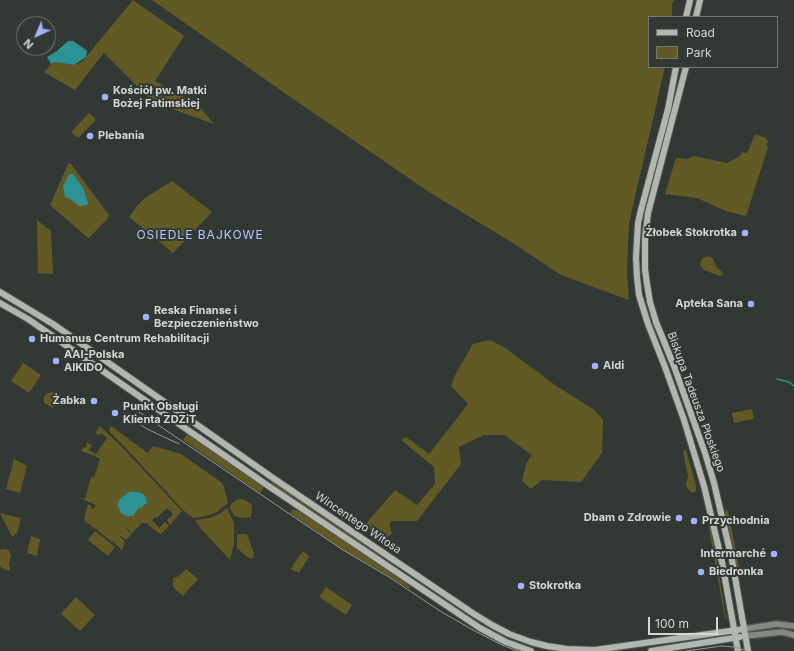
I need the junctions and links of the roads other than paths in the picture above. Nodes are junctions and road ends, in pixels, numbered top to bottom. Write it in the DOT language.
graph roads {
  1 [pos="690,0"];
  2 [pos="700,0"];
  3 [pos="686,16"];
  4 [pos="696,16"];
  5 [pos="676,68"];
  6 [pos="686,68"];
  7 [pos="0,292"];
  8 [pos="0,303"];
  9 [pos="794,626"];
  10 [pos="734,629"];
  11 [pos="744,629"];
  12 [pos="794,634"];
  13 [pos="746,636"];
  14 [pos="736,638"];
  15 [pos="531,651"];
  16 [pos="651,651"];
  17 [pos="738,651"];
  18 [pos="748,651"];
  1 -- 3 [label="main road"];
  2 -- 4 [label="main road"];
  5 -- 10 [label="main road, Biskupa Tadeusza Płoskiego"];
  6 -- 11 [label="main road, Biskupa Tadeusza Płoskiego"];
  7 -- 10 [label="main road, Wincentego Witosa"];
  8 -- 15 [label="main road, Wincentego Witosa"];
  9 -- 11 [label="street"];
  10 -- 11 [label="main road, Wincentego Witosa"];
  10 -- 14 [label="main road, Biskupa Tadeusza Płoskiego"];
  11 -- 13 [label="main road, Biskupa Tadeusza Płoskiego"];
  12 -- 13 [label="street"];
  13 -- 14 [label="main road"];
  13 -- 18 [label="main road, Biskupa Tadeusza Płoskiego"];
  14 -- 16 [label="main road"];
  14 -- 17 [label="main road, Biskupa Tadeusza Płoskiego"];
}
